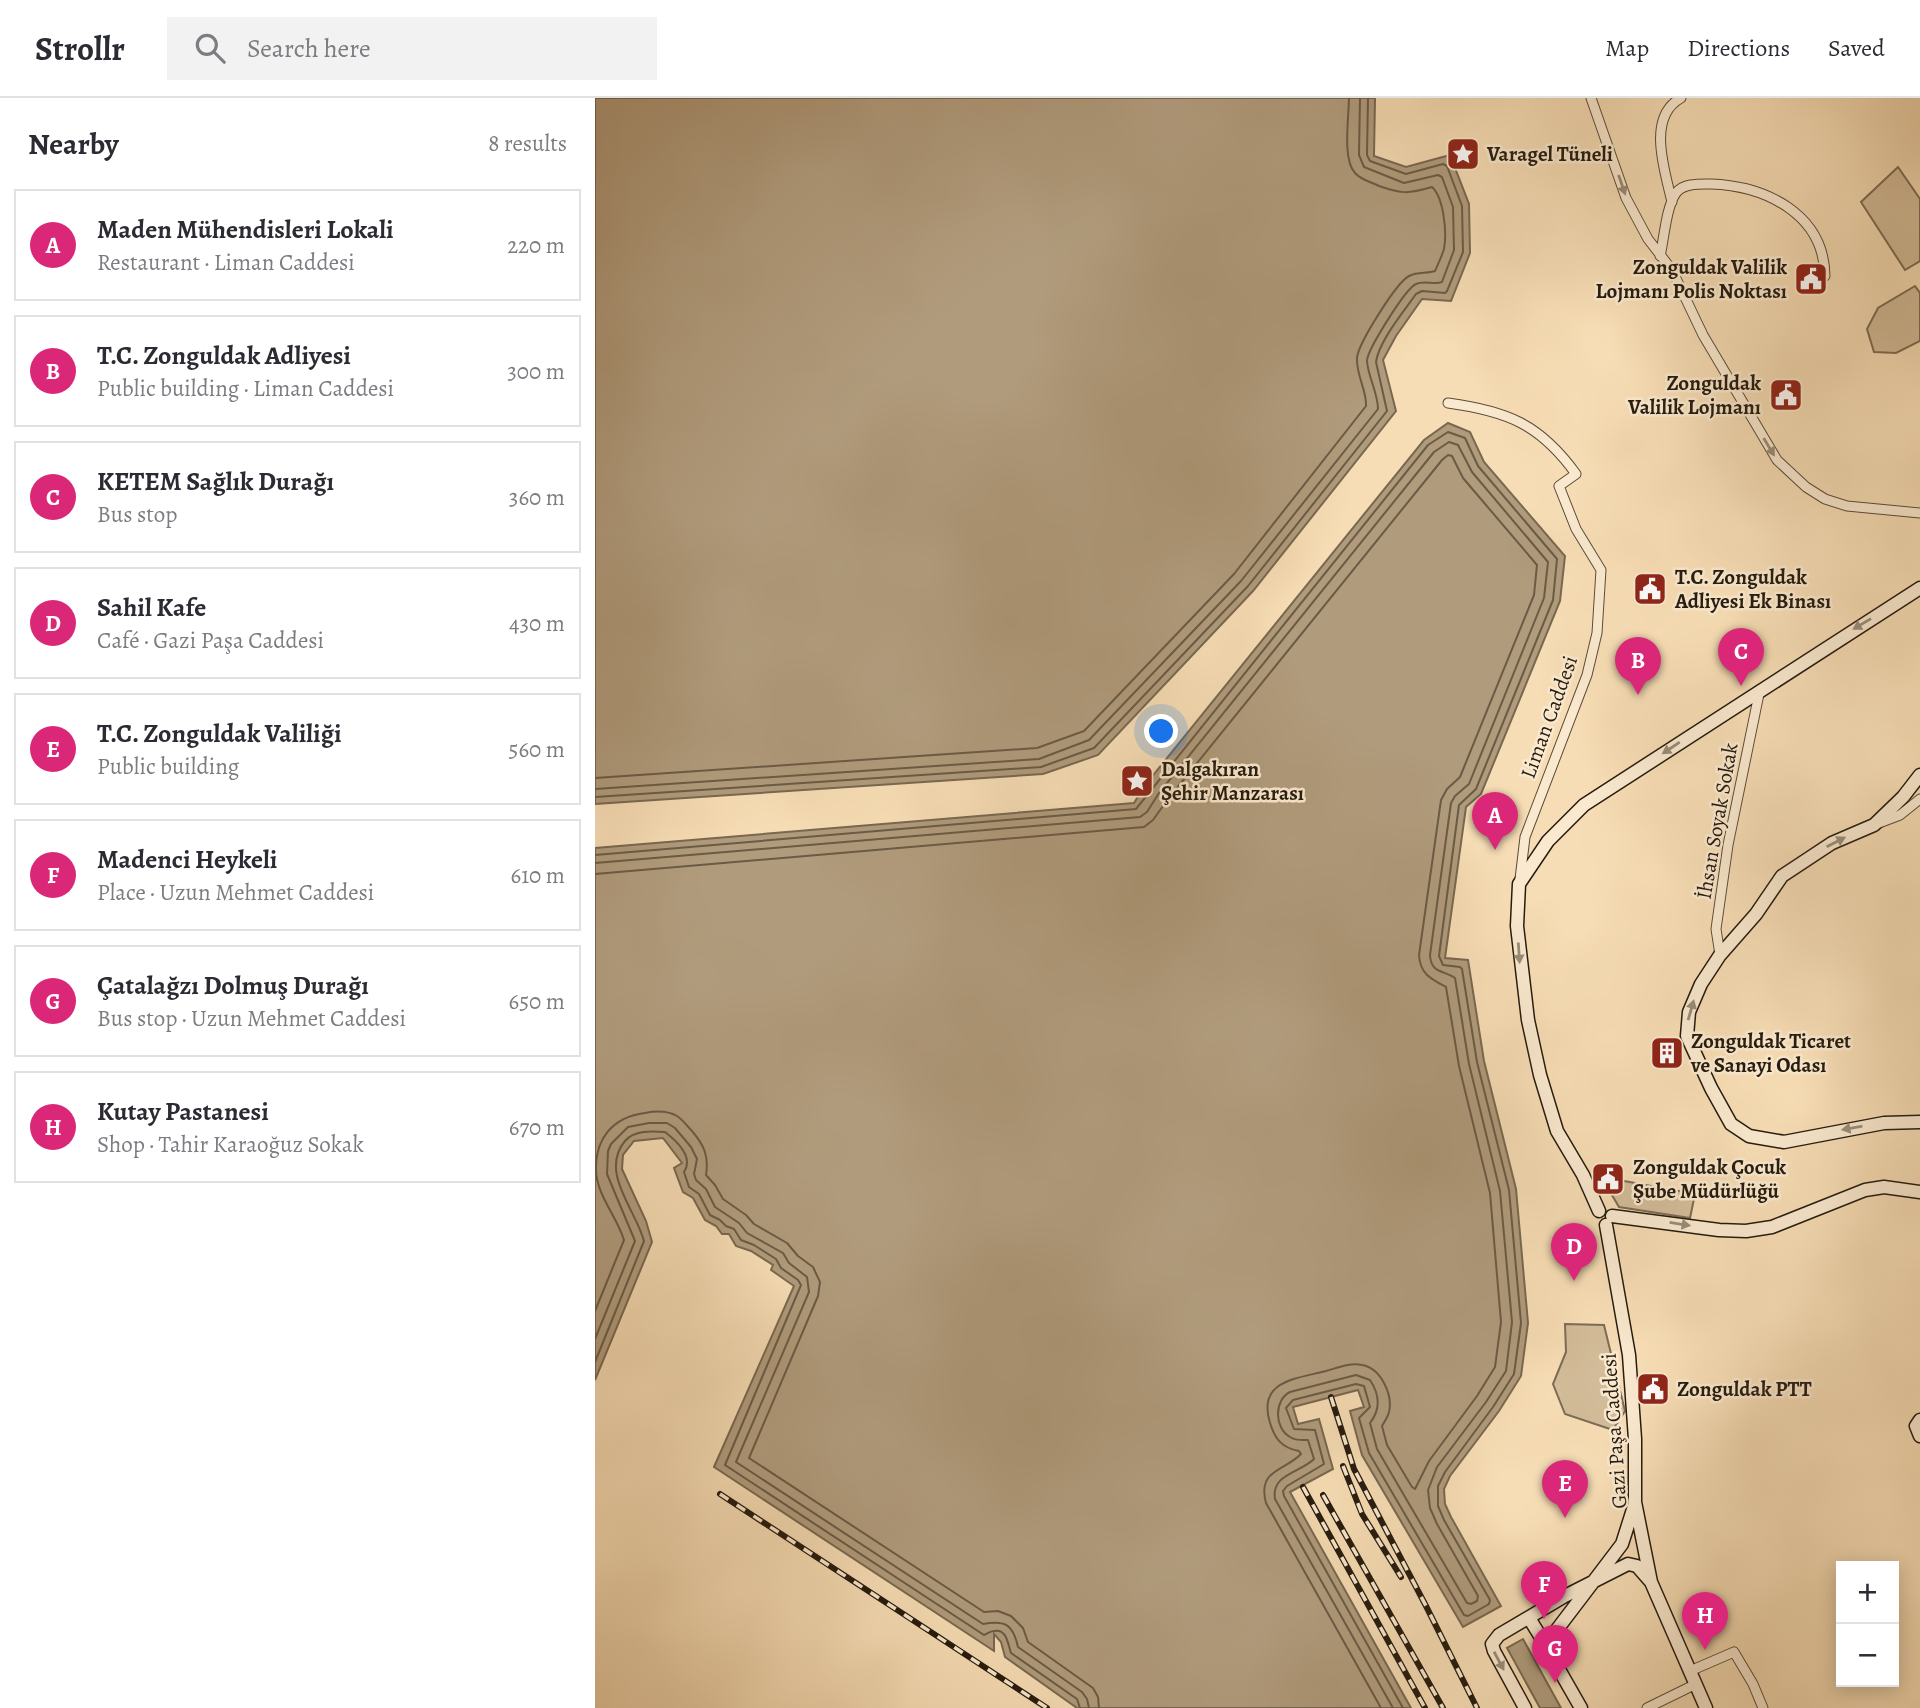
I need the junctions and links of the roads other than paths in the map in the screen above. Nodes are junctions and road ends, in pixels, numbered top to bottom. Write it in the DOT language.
graph roads {
  1 [pos="1591,98"];
  2 [pos="1681,98"];
  3 [pos="1672,202"];
  4 [pos="1660,257"];
  5 [pos="1825,276"];
  6 [pos="1447,403"];
  7 [pos="1920,513"];
  8 [pos="1920,588"];
  9 [pos="1759,694"];
  10 [pos="1920,775"];
  11 [pos="1920,799"];
  12 [pos="1874,825"];
  13 [pos="1519,884"];
  14 [pos="1720,955"];
  15 [pos="1920,1122"];
  16 [pos="1920,1192"];
  17 [pos="1606,1217"];
  18 [pos="1920,1420"];
  19 [pos="1920,1436"];
  20 [pos="1635,1502"];
  21 [pos="1651,1582"];
  22 [pos="1589,1584"];
  23 [pos="1525,1621"];
  24 [pos="1549,1647"];
  25 [pos="1693,1677"];
  26 [pos="1525,1708"];
  27 [pos="1581,1708"];
  28 [pos="1647,1708"];
  29 [pos="1706,1708"];
  30 [pos="1763,1708"];
  1 -- 4 [label="street, one-way"];
  2 -- 3 [label="street"];
  3 -- 4 [label="street"];
  3 -- 5 [label="street"];
  4 -- 7 [label="street, one-way"];
  6 -- 13 [label="street, Liman Caddesi"];
  8 -- 9 [label="main road, one-way"];
  9 -- 13 [label="main road, one-way"];
  9 -- 14 [label="street, İhsan Soyak Sokak"];
  10 -- 12 [label="main road"];
  11 -- 12 [label="street"];
  14 -- 12 [label="main road, one-way"];
  13 -- 17 [label="main road, Liman Caddesi, one-way"];
  15 -- 14 [label="main road, one-way"];
  17 -- 16 [label="main road, one-way"];
  17 -- 20 [label="main road, Gazi Paşa Caddesi"];
  18 -- 19 [label="main road"];
  20 -- 21 [label="main road, Gazi Paşa Caddesi"];
  20 -- 22 [label="main road"];
  21 -- 22 [label="main road"];
  21 -- 25 [label="main road, Gazi Paşa Caddesi"];
  22 -- 23 [label="main road"];
  22 -- 24 [label="main road"];
  23 -- 24 [label="main road"];
  23 -- 26 [label="main road, one-way"];
  24 -- 27 [label="main road"];
  25 -- 28 [label="street"];
  25 -- 29 [label="main road, Gazi Paşa Caddesi"];
  25 -- 30 [label="street"];
}
